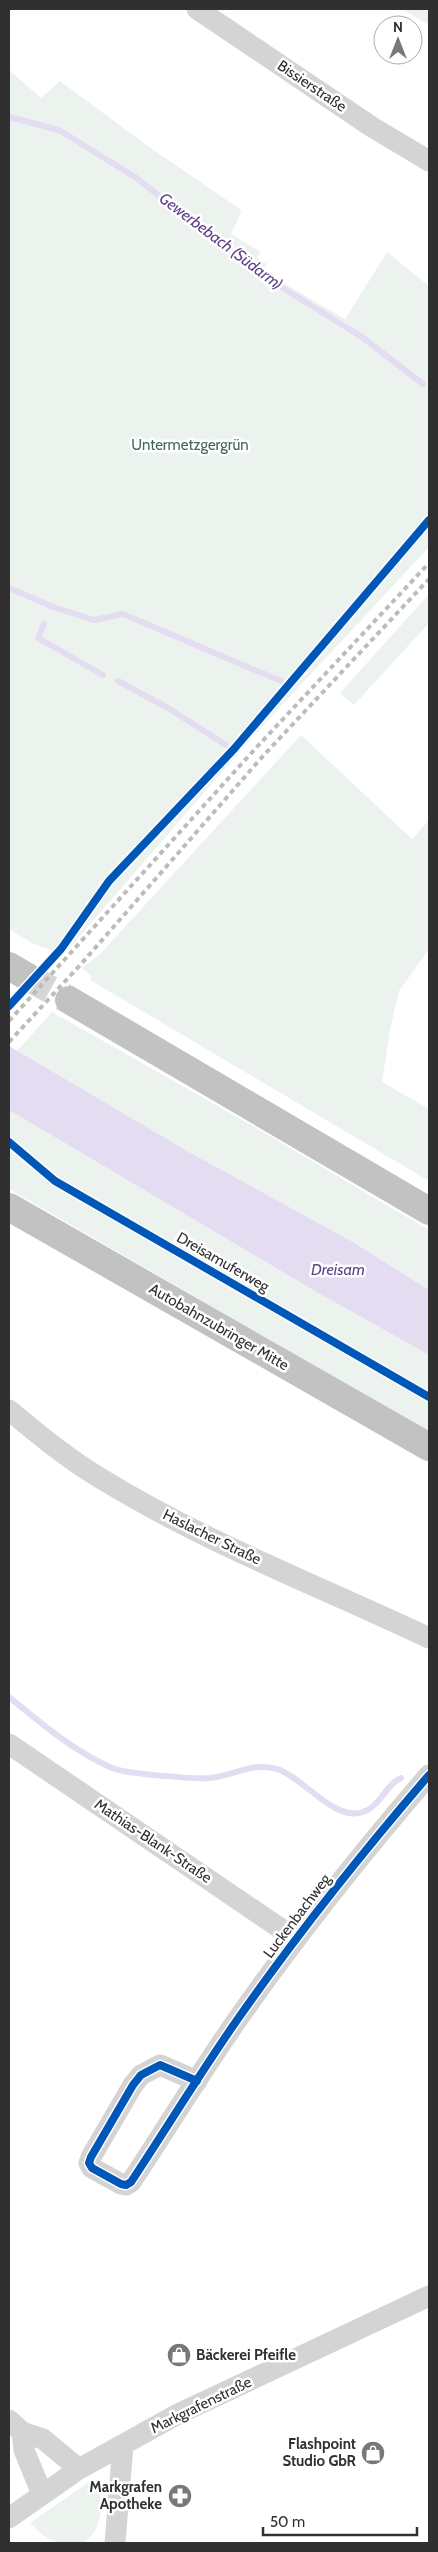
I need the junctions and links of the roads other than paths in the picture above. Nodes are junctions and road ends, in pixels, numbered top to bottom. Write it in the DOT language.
graph roads {
  1 [pos="197,9"];
  2 [pos="429,161"];
  3 [pos="69,1000"];
  4 [pos="9,1207"];
  5 [pos="429,1211"];
  6 [pos="9,1410"];
  7 [pos="429,1447"];
  8 [pos="429,1638"];
  9 [pos="9,1744"];
  10 [pos="429,1775"];
  11 [pos="296,1939"];
  12 [pos="197,2081"];
  13 [pos="429,2296"];
  14 [pos="16,2426"];
  15 [pos="123,2445"];
  16 [pos="79,2468"];
  17 [pos="42,2494"];
  18 [pos="9,2518"];
  19 [pos="115,2543"];
  1 -- 2 [label="street, Bissierstraße"];
  3 -- 5 [label="highway"];
  4 -- 7 [label="highway, Autobahnzubringer Mitte"];
  6 -- 8 [label="street, Haslacher Straße"];
  9 -- 11 [label="street, Mathias-Blank-Straße"];
  10 -- 11 [label="street, Luckenbachweg"];
  11 -- 12 [label="street, Luckenbachweg"];
  12 -- 12 [label="street, Luckenbachweg"];
  13 -- 15 [label="street, Markgrafenstraße"];
  14 -- 16 [label="street"];
  14 -- 17 [label="street"];
  15 -- 16 [label="street, Markgrafenstraße"];
  15 -- 19 [label="street"];
  16 -- 17 [label="street, Markgrafenstraße"];
  17 -- 18 [label="street, Markgrafenstraße"];
}
